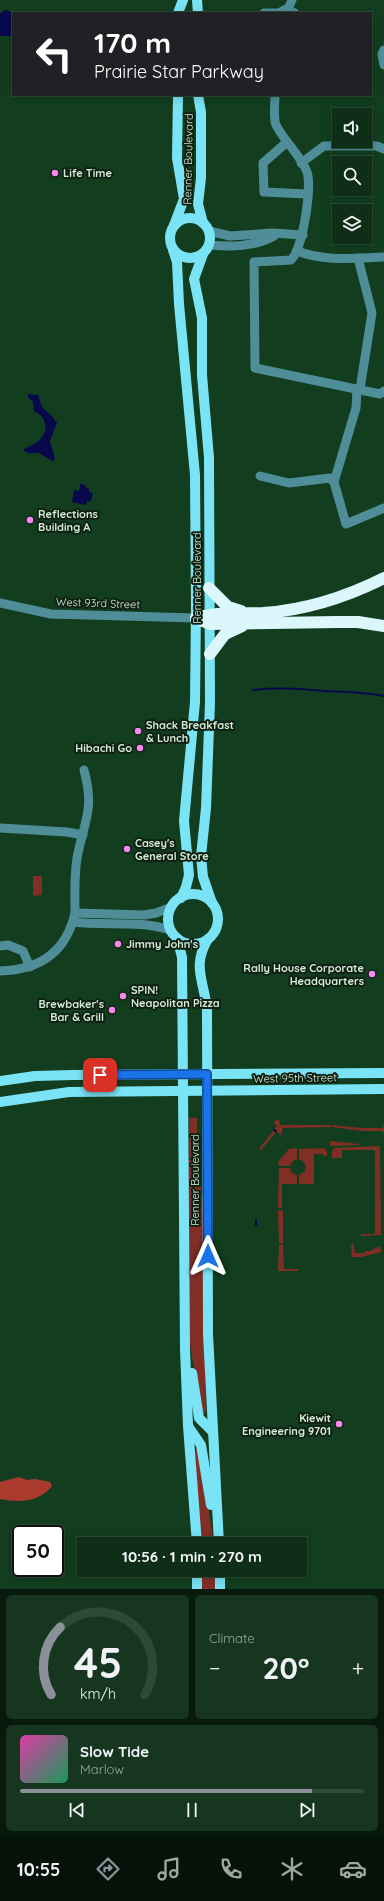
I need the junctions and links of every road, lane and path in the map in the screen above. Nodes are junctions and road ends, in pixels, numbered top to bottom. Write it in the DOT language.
graph roads {
  1 [pos="183,0"];
  2 [pos="197,0"];
  3 [pos="292,0"];
  4 [pos="291,11"];
  5 [pos="178,12"];
  6 [pos="198,12"];
  7 [pos="384,50"];
  8 [pos="384,65"];
  9 [pos="178,96"];
  10 [pos="198,96"];
  11 [pos="275,96"];
  12 [pos="287,142"];
  13 [pos="384,148"];
  14 [pos="301,163"];
  15 [pos="307,194"];
  16 [pos="174,226"];
  17 [pos="206,227"];
  18 [pos="280,233"];
  19 [pos="303,235"];
  20 [pos="173,250"];
  21 [pos="206,250"];
  22 [pos="297,251"];
  23 [pos="384,257"];
  24 [pos="358,258"];
  25 [pos="358,389"];
  26 [pos="384,392"];
  27 [pos="260,476"];
  28 [pos="334,482"];
  29 [pos="384,508"];
  30 [pos="384,578"];
  31 [pos="209,588"];
  32 [pos="0,603"];
  33 [pos="196,618"];
  34 [pos="248,618"];
  35 [pos="210,619"];
  36 [pos="384,626"];
  37 [pos="210,654"];
  38 [pos="84,770"];
  39 [pos="0,828"];
  40 [pos="83,835"];
  41 [pos="181,898"];
  42 [pos="212,903"];
  43 [pos="172,907"];
  44 [pos="74,918"];
  45 [pos="170,930"];
  46 [pos="177,938"];
  47 [pos="208,939"];
  48 [pos="0,946"];
  49 [pos="30,967"];
  50 [pos="0,970"];
  51 [pos="384,1073"];
  52 [pos="207,1074"];
  53 [pos="183,1075"];
  54 [pos="0,1081"];
  55 [pos="384,1089"];
  56 [pos="183,1091"];
  57 [pos="207,1091"];
  58 [pos="0,1102"];
  59 [pos="185,1336"];
  60 [pos="188,1426"];
  61 [pos="213,1432"];
  62 [pos="196,1537"];
  63 [pos="217,1537"];
  64 [pos="218,1537"];
  65 [pos="197,1577"];
  66 [pos="220,1577"];
  67 [pos="197,1589"];
  68 [pos="220,1589"];
  1 -- 5 [label="main road"];
  2 -- 6 [label="main road"];
  3 -- 4 [label="street"];
  7 -- 8 [label="street"];
  9 -- 16 [label="main road, Renner Boulevard"];
  10 -- 17 [label="main road, Renner Boulevard"];
  11 -- 12 [label="street"];
  12 -- 14 [label="street"];
  12 -- 15 [label="street"];
  13 -- 14 [label="street"];
  14 -- 15 [label="street"];
  15 -- 19 [label="street"];
  16 -- 17 [label="main road"];
  16 -- 20 [label="main road"];
  17 -- 18 [label="street"];
  17 -- 21 [label="main road"];
  18 -- 19 [label="street"];
  18 -- 21 [label="street"];
  19 -- 22 [label="street"];
  20 -- 21 [label="main road"];
  20 -- 33 [label="main road, Renner Boulevard"];
  21 -- 31 [label="main road, Renner Boulevard"];
  22 -- 24 [label="street"];
  22 -- 25 [label="street"];
  23 -- 24 [label="street"];
  24 -- 25 [label="street"];
  25 -- 26 [label="street"];
  25 -- 28 [label="street"];
  27 -- 28 [label="street"];
  28 -- 29 [label="street"];
  30 -- 34 [label="highway"];
  31 -- 34 [label="highway"];
  31 -- 35 [label="main road, Renner Boulevard"];
  32 -- 33 [label="street, West 93rd Street"];
  33 -- 35 [label="highway"];
  33 -- 41 [label="main road, Renner Boulevard"];
  34 -- 35 [label="highway"];
  34 -- 36 [label="highway"];
  34 -- 37 [label="highway"];
  35 -- 37 [label="main road, Renner Boulevard"];
  37 -- 42 [label="main road, Renner Boulevard"];
  38 -- 40 [label="street"];
  39 -- 40 [label="street"];
  40 -- 44 [label="street"];
  41 -- 42 [label="main road"];
  41 -- 43 [label="main road"];
  42 -- 47 [label="main road"];
  43 -- 44 [label="street"];
  43 -- 45 [label="main road"];
  44 -- 45 [label="street"];
  44 -- 49 [label="street"];
  45 -- 46 [label="main road"];
  46 -- 47 [label="main road"];
  46 -- 53 [label="main road, Renner Boulevard"];
  47 -- 52 [label="main road, Renner Boulevard"];
  48 -- 49 [label="street"];
  49 -- 50 [label="street"];
  51 -- 52 [label="main road, West 95th Street"];
  52 -- 53 [label="main road, West 95th Street"];
  52 -- 57 [label="main road, Renner Boulevard"];
  53 -- 54 [label="main road, West 95th Street"];
  53 -- 56 [label="main road, Renner Boulevard"];
  55 -- 57 [label="main road, West 95th Street"];
  56 -- 57 [label="main road, West 95th Street"];
  56 -- 58 [label="main road, West 95th Street"];
  56 -- 59 [label="main road, Renner Boulevard"];
  57 -- 61 [label="main road, Renner Boulevard"];
  59 -- 60 [label="main road, Renner Boulevard"];
  59 -- 61 [label="main road"];
  60 -- 62 [label="main road, Renner Boulevard"];
  60 -- 63 [label="main road"];
  61 -- 64 [label="main road, Renner Boulevard"];
  65 -- 67 [label="main road"];
  66 -- 68 [label="main road"];
}
